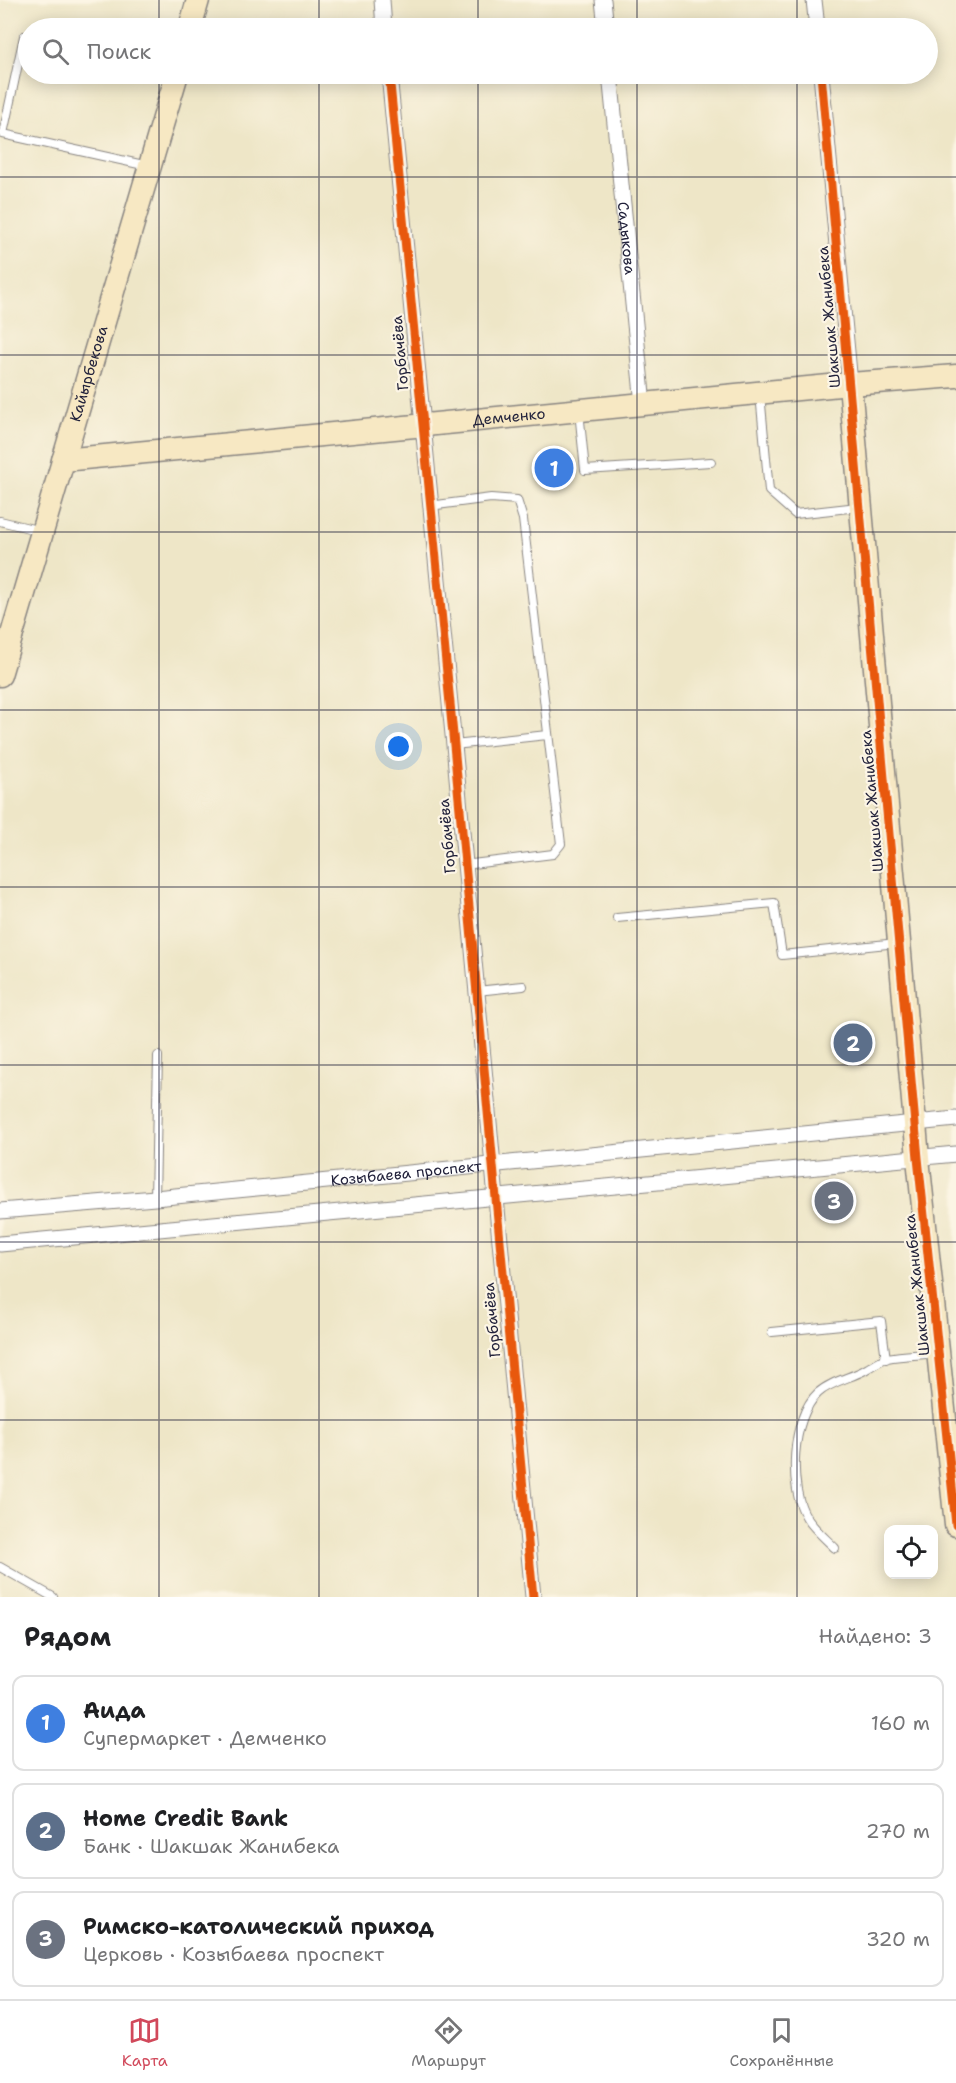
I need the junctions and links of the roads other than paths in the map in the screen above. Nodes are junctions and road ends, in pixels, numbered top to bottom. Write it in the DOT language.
graph roads {
  1 [pos="198,0"];
  2 [pos="382,0"];
  3 [pos="603,0"];
  4 [pos="814,0"];
  5 [pos="193,18"];
  6 [pos="383,18"];
  7 [pos="605,18"];
  8 [pos="816,18"];
  9 [pos="18,64"];
  10 [pos="174,84"];
  11 [pos="390,84"];
  12 [pos="611,84"];
  13 [pos="822,84"];
  14 [pos="150,166"];
  15 [pos="956,376"];
  16 [pos="850,384"];
  17 [pos="760,392"];
  18 [pos="643,404"];
  19 [pos="579,410"];
  20 [pos="422,426"];
  21 [pos="63,460"];
  22 [pos="711,462"];
  23 [pos="429,506"];
  24 [pos="861,507"];
  25 [pos="0,521"];
  26 [pos="42,531"];
  27 [pos="0,675"];
  28 [pos="547,735"];
  29 [pos="454,745"];
  30 [pos="464,865"];
  31 [pos="617,918"];
  32 [pos="900,942"];
  33 [pos="523,986"];
  34 [pos="475,991"];
  35 [pos="158,1056"];
  36 [pos="956,1119"];
  37 [pos="916,1123"];
  38 [pos="956,1154"];
  39 [pos="918,1158"];
  40 [pos="492,1165"];
  41 [pos="155,1198"];
  42 [pos="495,1198"];
  43 [pos="0,1211"];
  44 [pos="0,1244"];
  45 [pos="772,1332"];
  46 [pos="939,1353"];
  47 [pos="886,1359"];
  48 [pos="956,1526"];
  49 [pos="835,1548"];
  50 [pos="0,1567"];
  51 [pos="53,1597"];
  52 [pos="533,1597"];
  1 -- 5 [label="street"];
  2 -- 6 [label="street"];
  3 -- 7 [label="street"];
  4 -- 8 [label="street"];
  9 -- 14 [label="lane"];
  10 -- 14 [label="street, Кайырбекова"];
  11 -- 20 [label="street, Горбачёва"];
  12 -- 18 [label="street, Садыкова"];
  13 -- 16 [label="street, Шакшак Жанибека"];
  14 -- 21 [label="street, Кайырбекова"];
  15 -- 16 [label="street, Демченко"];
  16 -- 17 [label="street, Демченко"];
  16 -- 24 [label="street, Шакшак Жанибека"];
  17 -- 18 [label="street, Демченко"];
  17 -- 24 [label="lane"];
  18 -- 19 [label="street, Демченко"];
  19 -- 20 [label="street, Демченко"];
  19 -- 22 [label="lane"];
  20 -- 21 [label="street, Демченко"];
  20 -- 23 [label="street, Горбачёва"];
  21 -- 26 [label="street, Кайырбекова"];
  23 -- 28 [label="lane"];
  23 -- 29 [label="street, Горбачёва"];
  24 -- 32 [label="street, Шакшак Жанибека"];
  25 -- 26 [label="lane"];
  26 -- 27 [label="street, Кайырбекова"];
  28 -- 29 [label="lane"];
  28 -- 30 [label="lane"];
  29 -- 30 [label="street, Горбачёва"];
  30 -- 34 [label="street, Горбачёва"];
  31 -- 32 [label="lane"];
  32 -- 37 [label="street, Шакшак Жанибека"];
  33 -- 34 [label="lane"];
  34 -- 40 [label="street, Горбачёва"];
  35 -- 41 [label="lane"];
  36 -- 37 [label="street, Козыбаева проспект"];
  37 -- 39 [label="street, Шакшак Жанибека"];
  37 -- 40 [label="street, Козыбаева проспект"];
  38 -- 39 [label="street, Козыбаева проспект"];
  39 -- 42 [label="street, Козыбаева проспект"];
  39 -- 46 [label="street, Шакшак Жанибека"];
  40 -- 41 [label="street, Козыбаева проспект"];
  40 -- 42 [label="street, Горбачёва"];
  41 -- 43 [label="street, Козыбаева проспект"];
  42 -- 44 [label="street, Козыбаева проспект"];
  42 -- 52 [label="street, Горбачёва"];
  45 -- 47 [label="lane"];
  46 -- 47 [label="lane"];
  46 -- 48 [label="street, Шакшак Жанибека"];
  47 -- 49 [label="lane"];
  50 -- 51 [label="lane"];
}
